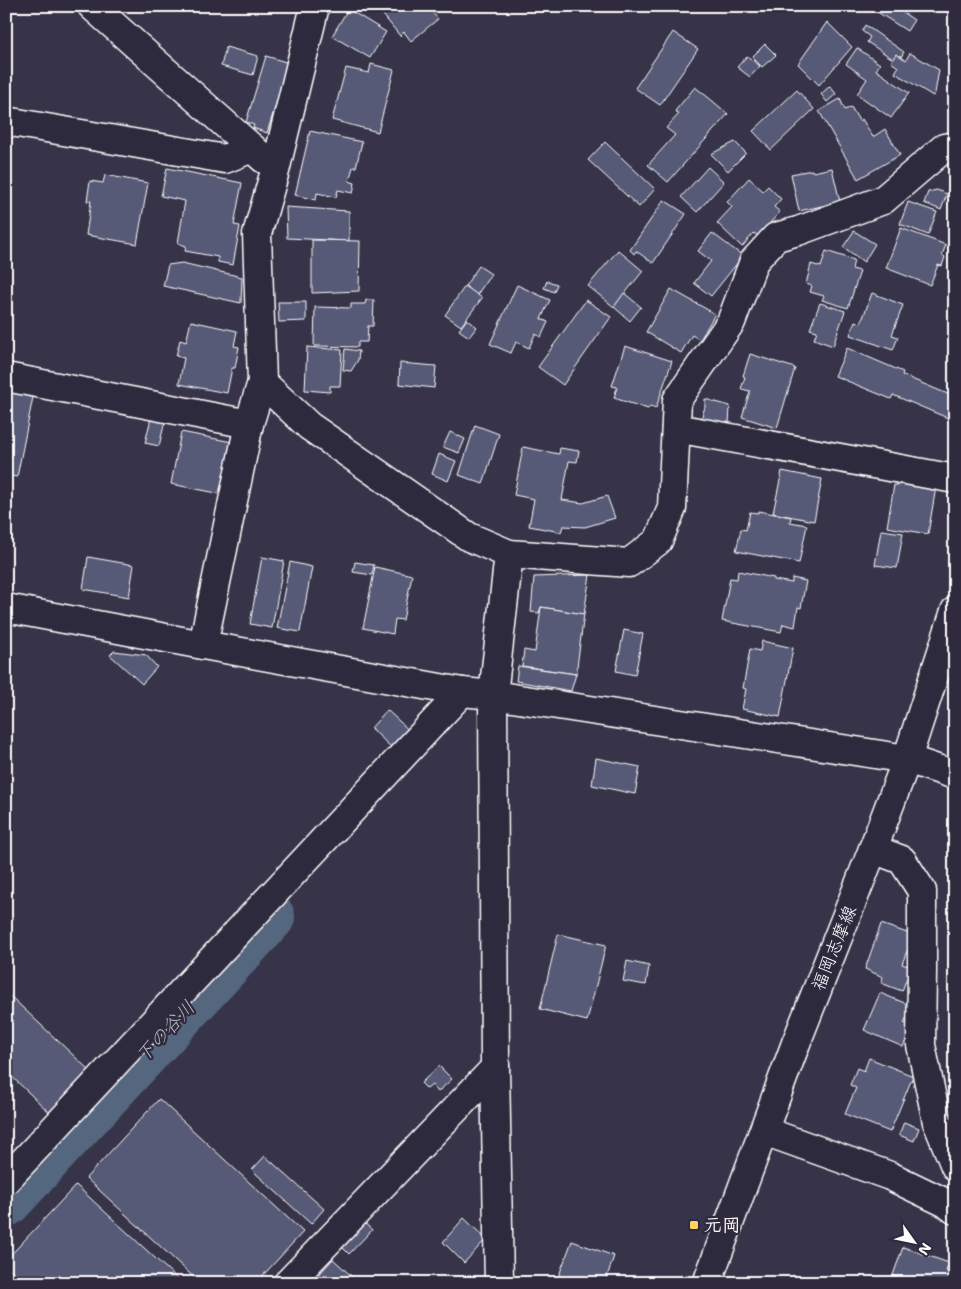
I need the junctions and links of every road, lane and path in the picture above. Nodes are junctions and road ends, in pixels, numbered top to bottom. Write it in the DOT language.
graph roads {
  1 [pos="92,6"];
  2 [pos="315,6"];
  3 [pos="6,121"];
  4 [pos="955,146"];
  5 [pos="252,148"];
  6 [pos="276,171"];
  7 [pos="6,377"];
  8 [pos="262,382"];
  9 [pos="248,424"];
  10 [pos="676,428"];
  11 [pos="955,479"];
  12 [pos="509,554"];
  13 [pos="6,608"];
  14 [pos="955,611"];
  15 [pos="203,645"];
  16 [pos="462,692"];
  17 [pos="493,695"];
  18 [pos="907,759"];
  19 [pos="955,775"];
  20 [pos="873,849"];
  21 [pos="494,1068"];
  22 [pos="764,1131"];
  23 [pos="955,1166"];
  24 [pos="6,1180"];
  25 [pos="952,1201"];
  26 [pos="288,1283"];
  27 [pos="499,1283"];
  28 [pos="708,1283"];
  1 -- 5 [label="street"];
  2 -- 6 [label="street"];
  3 -- 5 [label="street"];
  4 -- 10 [label="street"];
  5 -- 6 [label="street"];
  6 -- 8 [label="street"];
  7 -- 9 [label="street"];
  8 -- 9 [label="street"];
  8 -- 12 [label="street"];
  9 -- 15 [label="street"];
  10 -- 11 [label="street"];
  10 -- 12 [label="street"];
  12 -- 17 [label="street"];
  13 -- 15 [label="street"];
  14 -- 18 [label="street, 福岡志摩線"];
  15 -- 16 [label="street"];
  16 -- 17 [label="street"];
  16 -- 24 [label="street"];
  17 -- 18 [label="street"];
  17 -- 21 [label="street"];
  18 -- 19 [label="street"];
  18 -- 20 [label="street, 福岡志摩線"];
  20 -- 22 [label="street, 福岡志摩線"];
  20 -- 23 [label="street"];
  21 -- 26 [label="street"];
  21 -- 27 [label="street"];
  22 -- 25 [label="street"];
  22 -- 28 [label="street, 福岡志摩線"];
}
